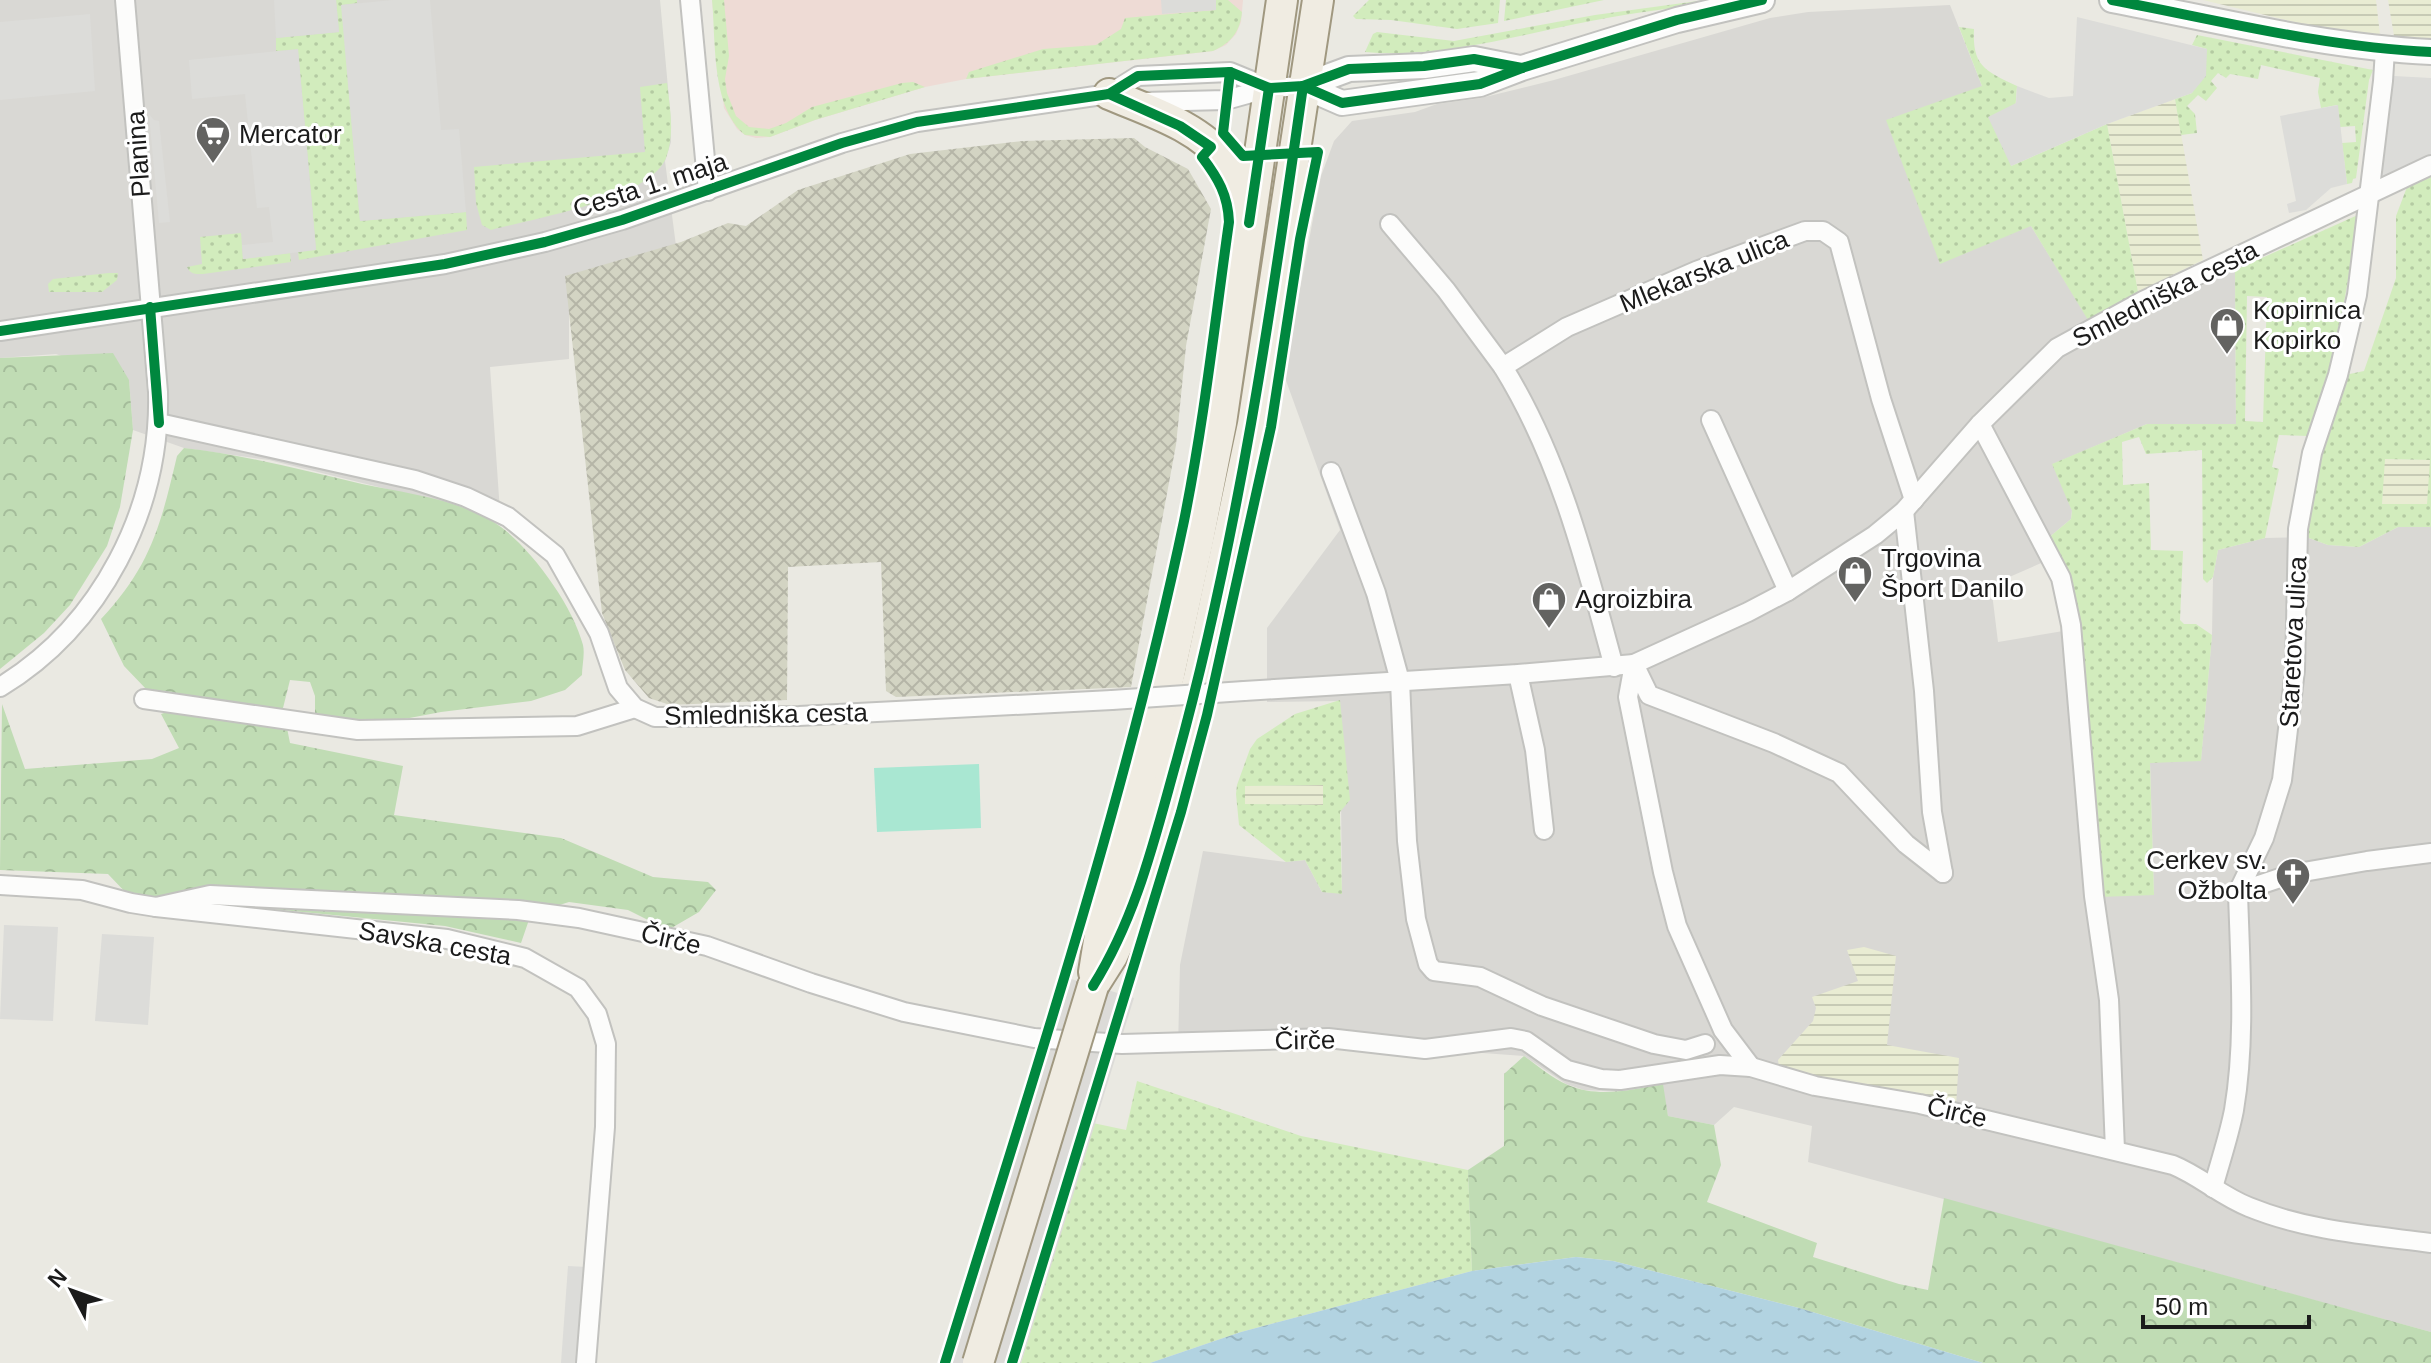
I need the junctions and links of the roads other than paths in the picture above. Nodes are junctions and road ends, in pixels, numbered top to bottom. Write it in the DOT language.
graph roads {
  1 [pos="125,0"];
  2 [pos="690,0"];
  3 [pos="1282,0"];
  4 [pos="1318,0"];
  5 [pos="1762,0"];
  6 [pos="2112,0"];
  7 [pos="2385,50"];
  8 [pos="2431,52"];
  9 [pos="1303,86"];
  10 [pos="1269,88"];
  11 [pos="1109,94"];
  12 [pos="2431,165"];
  13 [pos="708,191"];
  14 [pos="2370,194"];
  15 [pos="1249,223"];
  16 [pos="1390,224"];
  17 [pos="150,307"];
  18 [pos="0,331"];
  19 [pos="1503,367"];
  20 [pos="1711,420"];
  21 [pos="159,423"];
  22 [pos="1980,424"];
  23 [pos="1331,472"];
  24 [pos="1909,505"];
  25 [pos="1788,591"];
  26 [pos="1634,664"];
  27 [pos="1614,667"];
  28 [pos="1518,674"];
  29 [pos="1400,681"];
  30 [pos="0,687"];
  31 [pos="144,699"];
  32 [pos="635,708"];
  33 [pos="1544,830"];
  34 [pos="2431,853"];
  35 [pos="0,885"];
  36 [pos="2238,892"];
  37 [pos="156,907"];
  38 [pos="1093,986"];
  39 [pos="1723,1030"];
  40 [pos="1705,1044"];
  41 [pos="1751,1067"];
  42 [pos="1679,1070"];
  43 [pos="2115,1150"];
  44 [pos="2213,1188"];
  45 [pos="2431,1243"];
  46 [pos="586,1363"];
  47 [pos="978,1363"];
  1 -- 17 [label="street, Planina"];
  2 -- 13 [label="street"];
  3 -- 10 [label="main road"];
  4 -- 9 [label="main road"];
  5 -- 9 [label="street"];
  6 -- 7 [label="street"];
  7 -- 8 [label="street"];
  7 -- 14 [label="street, Staretova ulica"];
  9 -- 10 [label="street, Cesta 1. maja"];
  9 -- 38 [label="main road"];
  10 -- 11 [label="street, Cesta 1. maja"];
  10 -- 11 [label="street, Cesta 1. maja"];
  10 -- 15 [label="main road"];
  11 -- 13 [label="street, Cesta 1. maja"];
  11 -- 15 [label="main road"];
  12 -- 14 [label="street, Smledniška cesta"];
  13 -- 17 [label="street, Cesta 1. maja"];
  14 -- 22 [label="street, Smledniška cesta"];
  14 -- 36 [label="street, Staretova ulica"];
  15 -- 38 [label="main road"];
  16 -- 19 [label="street"];
  17 -- 18 [label="street, Cesta 1. maja"];
  17 -- 21 [label="street"];
  19 -- 24 [label="street, Mlekarska ulica"];
  19 -- 27 [label="street"];
  20 -- 25 [label="street"];
  21 -- 30 [label="street"];
  21 -- 32 [label="street, Smledniška cesta"];
  22 -- 24 [label="street, Smledniška cesta"];
  22 -- 43 [label="street"];
  23 -- 29 [label="street"];
  24 -- 25 [label="street, Smledniška cesta"];
  24 -- 26 [label="street"];
  25 -- 26 [label="street, Smledniška cesta"];
  26 -- 27 [label="street, Smledniška cesta"];
  26 -- 39 [label="street"];
  27 -- 28 [label="street, Smledniška cesta"];
  28 -- 29 [label="street, Smledniška cesta"];
  28 -- 33 [label="street"];
  29 -- 32 [label="street, Smledniška cesta, bridge"];
  29 -- 40 [label="street"];
  31 -- 32 [label="street"];
  34 -- 36 [label="street"];
  35 -- 37 [label="street, Savska cesta"];
  36 -- 44 [label="street"];
  37 -- 42 [label="street, Čirče"];
  37 -- 46 [label="street, Savska cesta"];
  38 -- 47 [label="main road, bridge"];
  39 -- 40 [label="street"];
  39 -- 41 [label="street"];
  40 -- 42 [label="street"];
  41 -- 42 [label="street, Čirče"];
  41 -- 43 [label="street, Čirče"];
  43 -- 44 [label="street, Čirče"];
  44 -- 45 [label="street, Čirče"];
}
